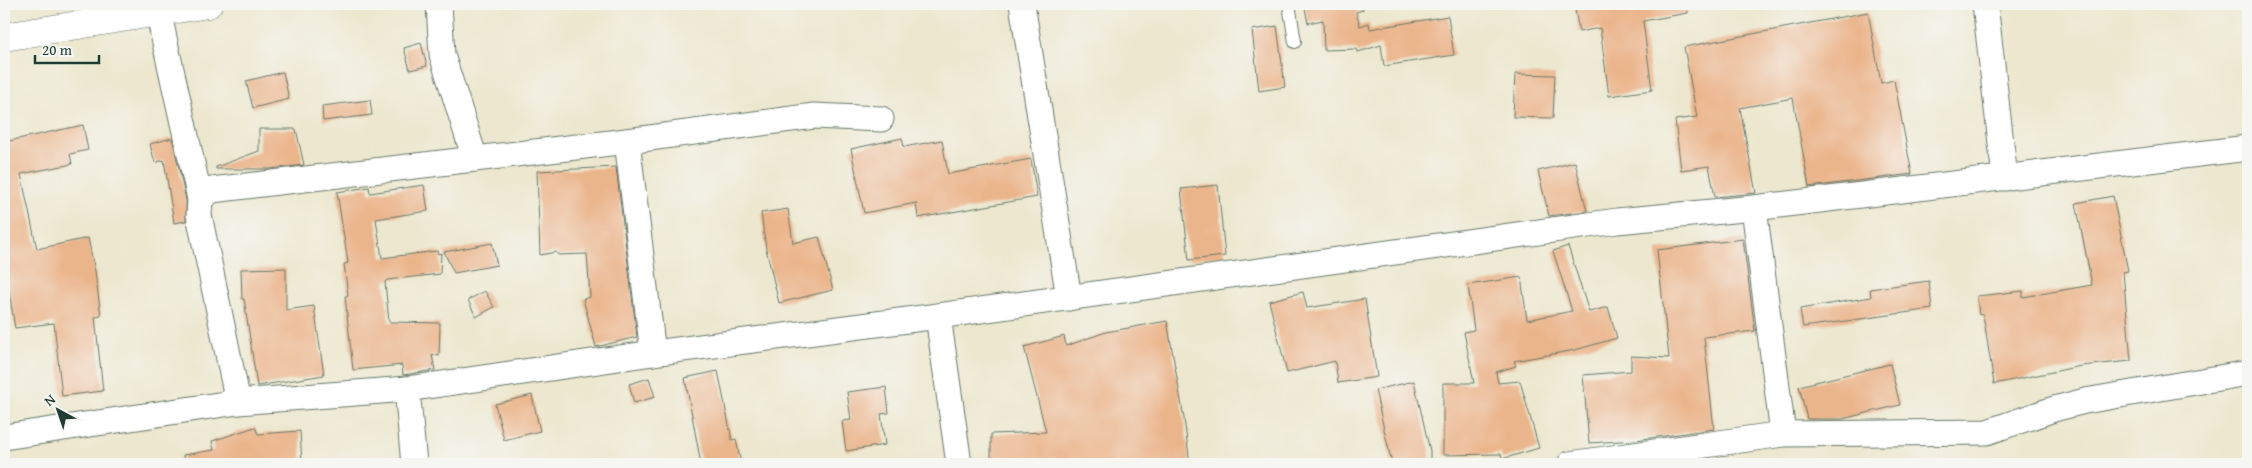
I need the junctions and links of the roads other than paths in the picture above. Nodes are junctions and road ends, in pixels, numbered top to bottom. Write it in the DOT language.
graph roads {
  1 [pos="208,4"];
  2 [pos="439,4"];
  3 [pos="1022,4"];
  4 [pos="1289,4"];
  5 [pos="1985,4"];
  6 [pos="158,11"];
  7 [pos="4,37"];
  8 [pos="1295,42"];
  9 [pos="881,119"];
  10 [pos="627,141"];
  11 [pos="2248,148"];
  12 [pos="475,159"];
  13 [pos="2005,178"];
  14 [pos="200,200"];
  15 [pos="1754,208"];
  16 [pos="1069,298"];
  17 [pos="938,316"];
  18 [pos="652,353"];
  19 [pos="2248,373"];
  20 [pos="407,389"];
  21 [pos="238,402"];
  22 [pos="1782,434"];
  23 [pos="4,437"];
  24 [pos="1599,462"];
  25 [pos="414,464"];
  26 [pos="959,464"];
  27 [pos="1570,464"];
  1 -- 6 [label="highway"];
  2 -- 12 [label="street"];
  3 -- 16 [label="street"];
  4 -- 8 [label="lane"];
  5 -- 13 [label="street"];
  6 -- 7 [label="highway"];
  6 -- 14 [label="street"];
  9 -- 10 [label="street"];
  10 -- 12 [label="street"];
  10 -- 18 [label="street"];
  11 -- 13 [label="street"];
  12 -- 14 [label="street"];
  13 -- 15 [label="street"];
  14 -- 21 [label="street"];
  15 -- 16 [label="street"];
  15 -- 22 [label="street"];
  16 -- 17 [label="street"];
  17 -- 18 [label="street"];
  17 -- 26 [label="street"];
  18 -- 20 [label="street"];
  19 -- 22 [label="street"];
  20 -- 21 [label="street"];
  20 -- 25 [label="street"];
  21 -- 23 [label="street"];
  22 -- 24 [label="street"];
  24 -- 27 [label="street"];
}
